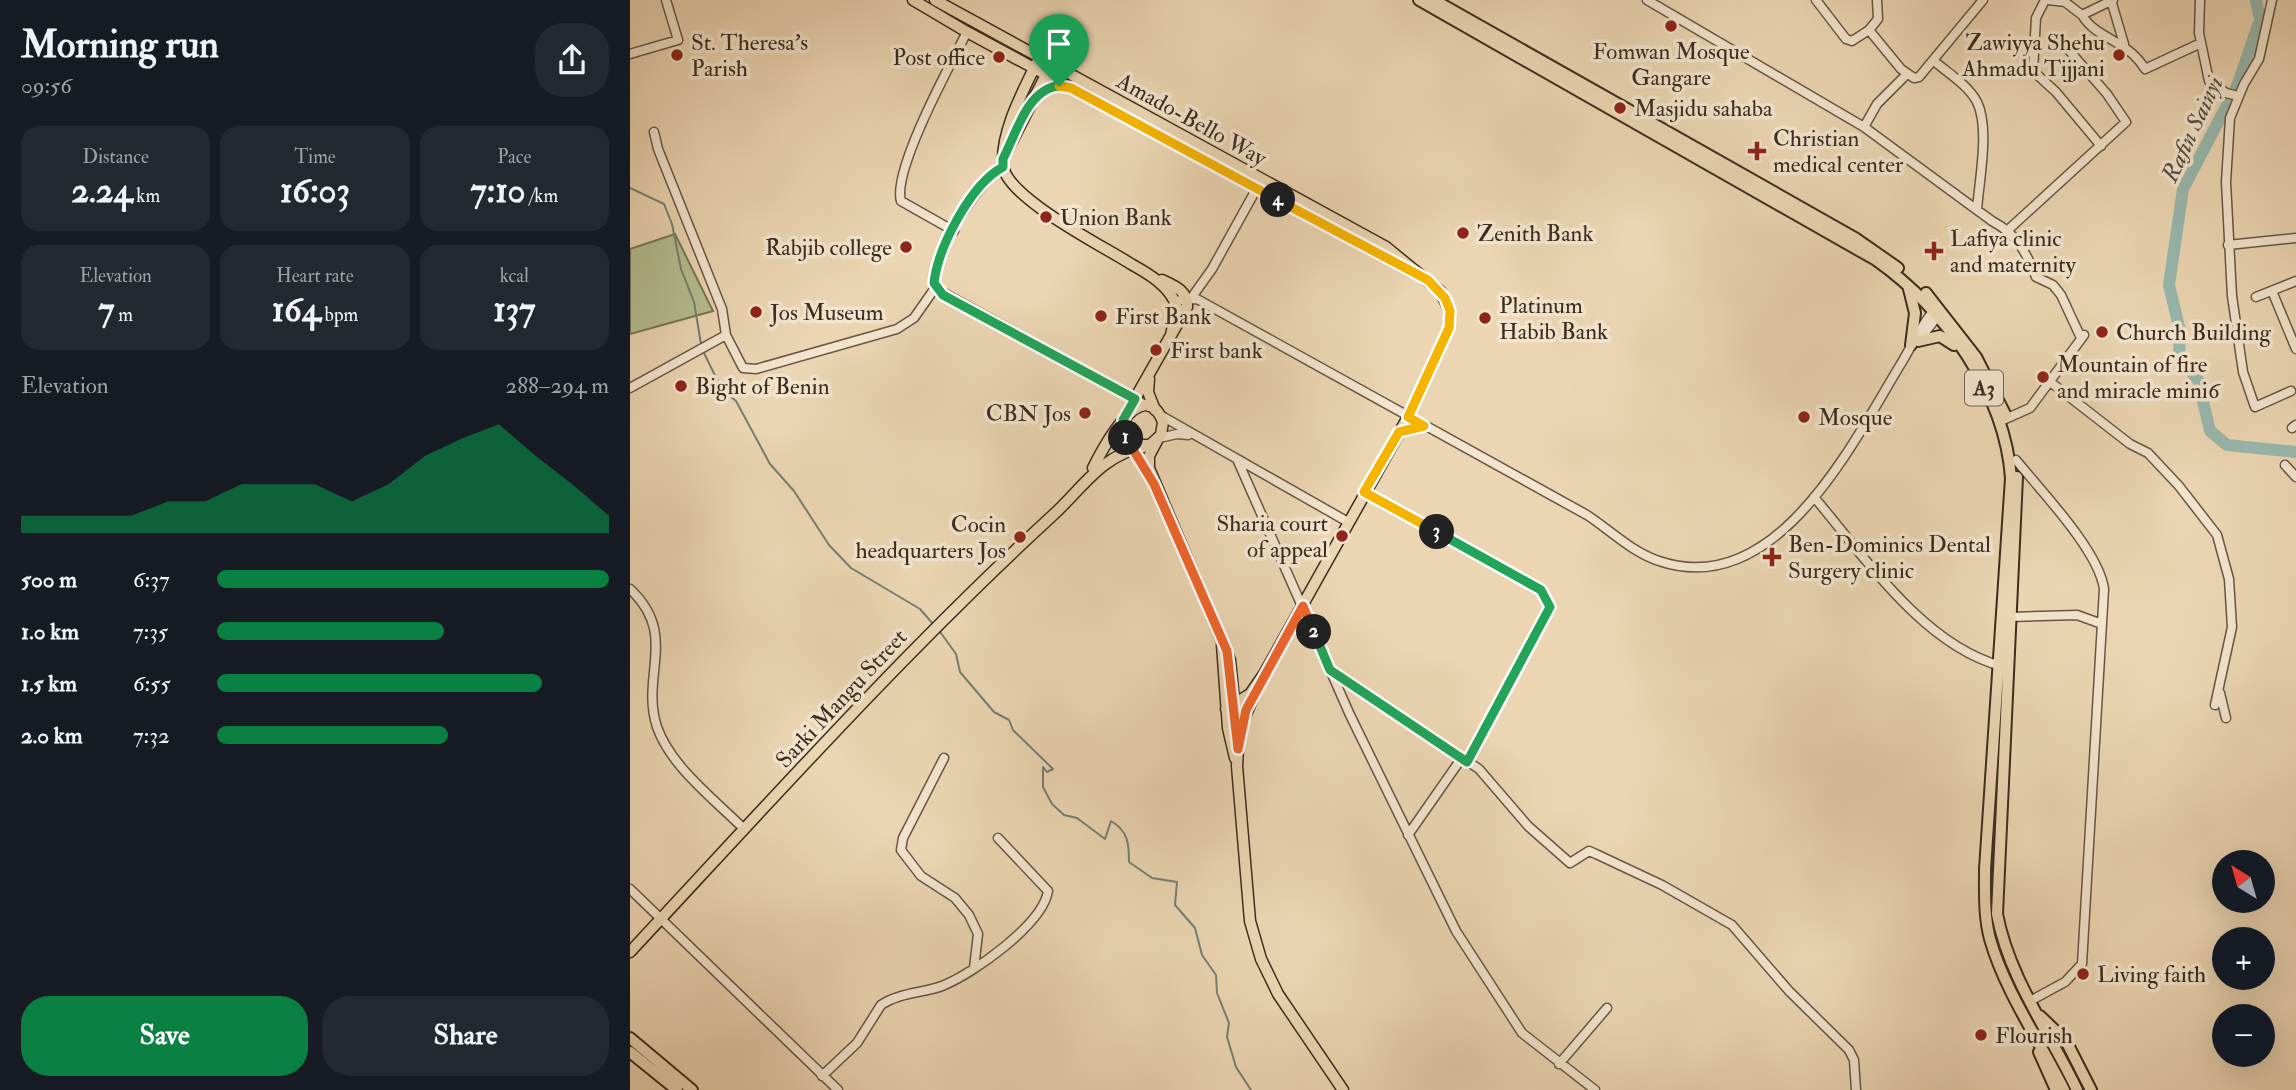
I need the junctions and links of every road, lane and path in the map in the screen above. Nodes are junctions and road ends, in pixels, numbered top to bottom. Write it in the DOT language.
graph roads {
  1 [pos="666,0"];
  2 [pos="914,0"];
  3 [pos="935,0"];
  4 [pos="1419,0"];
  5 [pos="1434,0"];
  6 [pos="1647,0"];
  7 [pos="1816,0"];
  8 [pos="1877,0"];
  9 [pos="1983,0"];
  10 [pos="2046,0"];
  11 [pos="2112,0"];
  12 [pos="2200,0"];
  13 [pos="2272,0"];
  14 [pos="2082,15"];
  15 [pos="1869,30"];
  16 [pos="967,32"];
  17 [pos="2122,42"];
  18 [pos="2201,43"];
  19 [pos="2067,48"];
  20 [pos="1003,52"];
  21 [pos="630,54"];
  22 [pos="1040,57"];
  23 [pos="1934,61"];
  24 [pos="1053,64"];
  25 [pos="1034,68"];
  26 [pos="1046,74"];
  27 [pos="1907,74"];
  28 [pos="1071,88"];
  29 [pos="1024,92"];
  30 [pos="2238,96"];
  31 [pos="1035,97"];
  32 [pos="1864,127"];
  33 [pos="654,132"];
  34 [pos="2101,146"];
  35 [pos="1003,163"];
  36 [pos="1259,184"];
  37 [pos="1977,210"];
  38 [pos="2009,229"];
  39 [pos="954,231"];
  40 [pos="2296,238"];
  41 [pos="2228,245"];
  42 [pos="1146,272"];
  43 [pos="2296,281"];
  44 [pos="1907,283"];
  45 [pos="935,288"];
  46 [pos="2272,291"];
  47 [pos="2256,297"];
  48 [pos="1189,298"];
  49 [pos="1176,303"];
  50 [pos="1937,311"];
  51 [pos="726,335"];
  52 [pos="1171,335"];
  53 [pos="1915,343"];
  54 [pos="2296,349"];
  55 [pos="1962,353"];
  56 [pos="1150,375"];
  57 [pos="2049,381"];
  58 [pos="630,388"];
  59 [pos="2291,391"];
  60 [pos="1135,399"];
  61 [pos="1155,410"];
  62 [pos="1125,416"];
  63 [pos="1408,417"];
  64 [pos="2003,420"];
  65 [pos="1424,426"];
  66 [pos="1399,432"];
  67 [pos="1194,437"];
  68 [pos="1158,440"];
  69 [pos="1134,445"];
  70 [pos="1237,459"];
  71 [pos="2016,460"];
  72 [pos="2285,465"];
  73 [pos="1088,478"];
  74 [pos="2296,478"];
  75 [pos="1154,484"];
  76 [pos="1364,492"];
  77 [pos="1814,497"];
  78 [pos="1348,522"];
  79 [pos="630,589"];
  80 [pos="1303,606"];
  81 [pos="2011,617"];
  82 [pos="2102,624"];
  83 [pos="2003,666"];
  84 [pos="1330,670"];
  85 [pos="1264,674"];
  86 [pos="2219,690"];
  87 [pos="2215,705"];
  88 [pos="1231,706"];
  89 [pos="2226,718"];
  90 [pos="1238,749"];
  91 [pos="944,758"];
  92 [pos="1464,761"];
  93 [pos="1237,766"];
  94 [pos="744,830"];
  95 [pos="1408,835"];
  96 [pos="999,838"];
  97 [pos="630,889"];
  98 [pos="660,920"];
  99 [pos="630,952"];
  100 [pos="974,968"];
  101 [pos="2033,1007"];
  102 [pos="1607,1008"];
  103 [pos="630,1038"];
  104 [pos="2038,1039"];
  105 [pos="630,1052"];
  106 [pos="1559,1064"];
  107 [pos="822,1076"];
  108 [pos="677,1090"];
  109 [pos="692,1090"];
  110 [pos="838,1090"];
  111 [pos="1343,1090"];
  112 [pos="1595,1090"];
  113 [pos="1857,1090"];
  114 [pos="2056,1090"];
  115 [pos="2064,1090"];
  116 [pos="2077,1090"];
  117 [pos="2091,1090"];
  1 -- 21 [label="street"];
  2 -- 16 [label="main road, Amado-Bello Way"];
  3 -- 22 [label="main road, Amado-Bello Way"];
  4 -- 44 [label="highway, A3"];
  5 -- 50 [label="highway, A3"];
  6 -- 32 [label="street"];
  7 -- 15 [label="street"];
  8 -- 15 [label="street"];
  9 -- 23 [label="street"];
  10 -- 14 [label="street"];
  10 -- 34 [label="street"];
  11 -- 14 [label="street"];
  11 -- 17 [label="street"];
  12 -- 18 [label="street"];
  13 -- 30 [label="street"];
  14 -- 17 [label="street"];
  15 -- 27 [label="street"];
  16 -- 20 [label="main road, Amado-Bello Way"];
  16 -- 39 [label="street"];
  17 -- 18 [label="street"];
  18 -- 30 [label="street"];
  19 -- 34 [label="street"];
  20 -- 25 [label="main road, Amado-Bello Way"];
  20 -- 29 [label="main road"];
  22 -- 24 [label="main road, Amado-Bello Way"];
  22 -- 25 [label="main road"];
  23 -- 27 [label="street"];
  23 -- 37 [label="street"];
  24 -- 26 [label="main road"];
  24 -- 36 [label="main road, Amado-Bello Way"];
  25 -- 26 [label="main road, Amado-Bello Way"];
  25 -- 29 [label="main road"];
  26 -- 28 [label="main road, Amado-Bello Way"];
  26 -- 31 [label="main road"];
  27 -- 32 [label="street"];
  28 -- 31 [label="main road"];
  28 -- 36 [label="main road, Amado-Bello Way"];
  29 -- 35 [label="main road"];
  30 -- 41 [label="street"];
  31 -- 35 [label="main road"];
  32 -- 37 [label="street"];
  33 -- 51 [label="street"];
  34 -- 38 [label="street"];
  35 -- 39 [label="street"];
  35 -- 42 [label="main road"];
  36 -- 48 [label="street"];
  36 -- 63 [label="main road, Amado-Bello Way"];
  37 -- 38 [label="street"];
  38 -- 57 [label="street"];
  39 -- 45 [label="street"];
  40 -- 41 [label="street"];
  41 -- 59 [label="street"];
  42 -- 48 [label="main road"];
  42 -- 49 [label="main road"];
  43 -- 46 [label="street"];
  44 -- 50 [label="highway, A3"];
  44 -- 53 [label="highway"];
  45 -- 51 [label="street"];
  45 -- 60 [label="street"];
  46 -- 47 [label="street"];
  46 -- 54 [label="street"];
  48 -- 49 [label="street"];
  48 -- 52 [label="main road"];
  48 -- 63 [label="street"];
  49 -- 52 [label="main road"];
  50 -- 53 [label="street"];
  50 -- 55 [label="highway, A3"];
  50 -- 64 [label="highway, A3"];
  51 -- 58 [label="street"];
  52 -- 56 [label="main road"];
  53 -- 55 [label="highway"];
  53 -- 77 [label="street"];
  55 -- 64 [label="highway, A3"];
  56 -- 60 [label="main road"];
  56 -- 61 [label="main road"];
  57 -- 64 [label="street"];
  57 -- 86 [label="street"];
  60 -- 61 [label="street"];
  60 -- 62 [label="main road"];
  61 -- 62 [label="main road"];
  61 -- 67 [label="street"];
  61 -- 68 [label="main road"];
  62 -- 69 [label="main road"];
  62 -- 73 [label="main road"];
  63 -- 65 [label="street"];
  63 -- 66 [label="main road, Amado-Bello Way"];
  64 -- 71 [label="highway, A3"];
  64 -- 83 [label="highway, A3"];
  65 -- 66 [label="main road"];
  65 -- 77 [label="street"];
  66 -- 76 [label="main road, Amado-Bello Way"];
  67 -- 68 [label="street"];
  67 -- 70 [label="street"];
  68 -- 69 [label="main road"];
  68 -- 75 [label="main road"];
  69 -- 73 [label="main road"];
  69 -- 75 [label="main road"];
  70 -- 78 [label="street"];
  70 -- 80 [label="street"];
  71 -- 81 [label="highway, A3"];
  71 -- 82 [label="street"];
  72 -- 74 [label="street"];
  73 -- 94 [label="main road, Sarki Mangu Street"];
  75 -- 88 [label="main road"];
  76 -- 78 [label="main road, Amado-Bello Way"];
  76 -- 92 [label="street"];
  77 -- 83 [label="street"];
  78 -- 80 [label="main road, Amado-Bello Way"];
  79 -- 94 [label="street"];
  80 -- 84 [label="street"];
  80 -- 85 [label="main road, Amado-Bello Way"];
  81 -- 82 [label="street"];
  81 -- 83 [label="highway, A3"];
  82 -- 101 [label="street"];
  83 -- 101 [label="highway, A3"];
  83 -- 104 [label="highway, A3"];
  84 -- 92 [label="street"];
  84 -- 95 [label="street"];
  85 -- 88 [label="main road"];
  85 -- 90 [label="main road"];
  86 -- 87 [label="street"];
  86 -- 89 [label="street"];
  88 -- 90 [label="main road"];
  88 -- 93 [label="main road"];
  90 -- 93 [label="main road"];
  91 -- 100 [label="street"];
  92 -- 95 [label="street"];
  92 -- 113 [label="street"];
  93 -- 111 [label="main road"];
  94 -- 98 [label="main road, Sarki Mangu Street"];
  95 -- 106 [label="street"];
  96 -- 100 [label="street"];
  97 -- 98 [label="street"];
  98 -- 99 [label="main road, Sarki Mangu Street"];
  98 -- 107 [label="street"];
  100 -- 107 [label="street"];
  101 -- 116 [label="highway, A3"];
  101 -- 117 [label="highway"];
  102 -- 106 [label="street"];
  103 -- 109 [label="highway"];
  104 -- 114 [label="highway"];
  104 -- 115 [label="highway, A3"];
  105 -- 108 [label="highway"];
  106 -- 112 [label="street"];
  107 -- 110 [label="street"];
}
